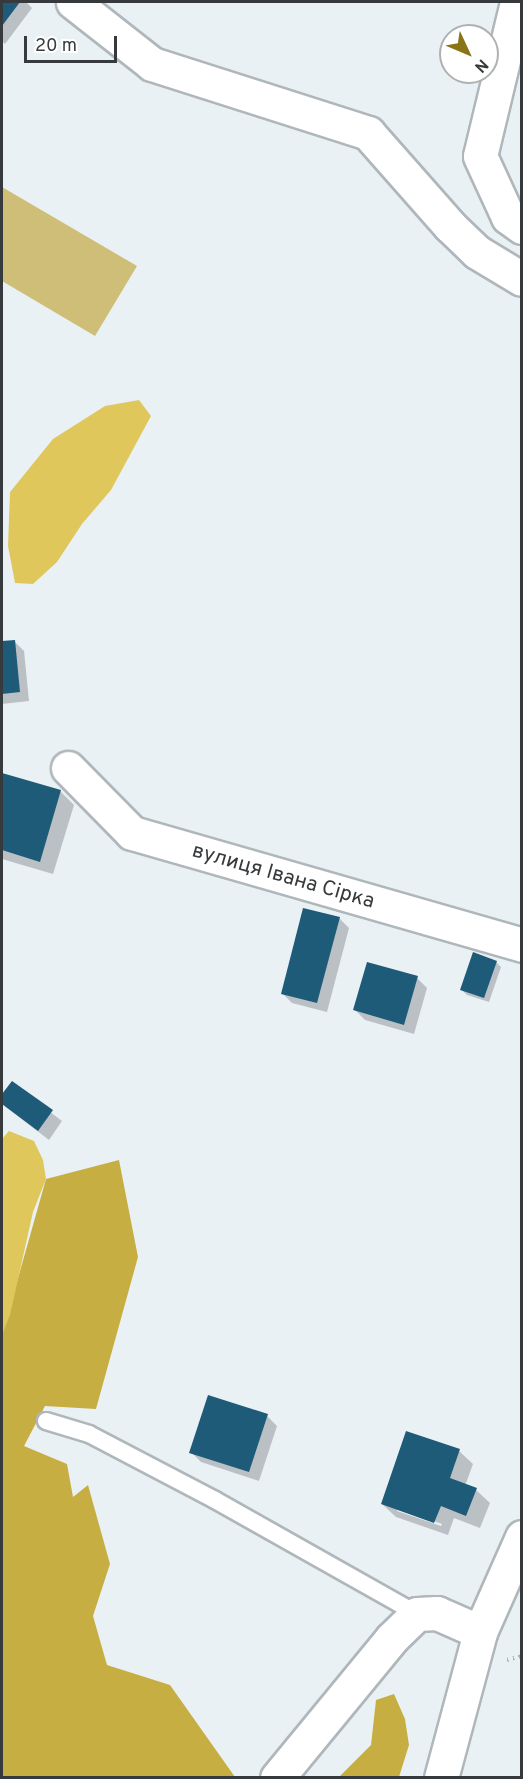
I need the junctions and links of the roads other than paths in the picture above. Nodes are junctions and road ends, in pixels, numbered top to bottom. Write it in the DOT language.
graph roads {
  1 [pos="73,2"];
  2 [pos="517,2"];
  3 [pos="522,227"];
  4 [pos="522,279"];
  5 [pos="68,768"];
  6 [pos="522,945"];
  7 [pos="46,1421"];
  8 [pos="522,1537"];
  9 [pos="417,1614"];
  10 [pos="480,1632"];
  11 [pos="277,1778"];
  12 [pos="441,1778"];
  1 -- 4 [label="street"];
  2 -- 3 [label="street"];
  5 -- 6 [label="street, вулиця Івана Сірка"];
  7 -- 9 [label="lane"];
  8 -- 10 [label="street"];
  9 -- 10 [label="street"];
  9 -- 11 [label="street"];
  10 -- 12 [label="street"];
}
